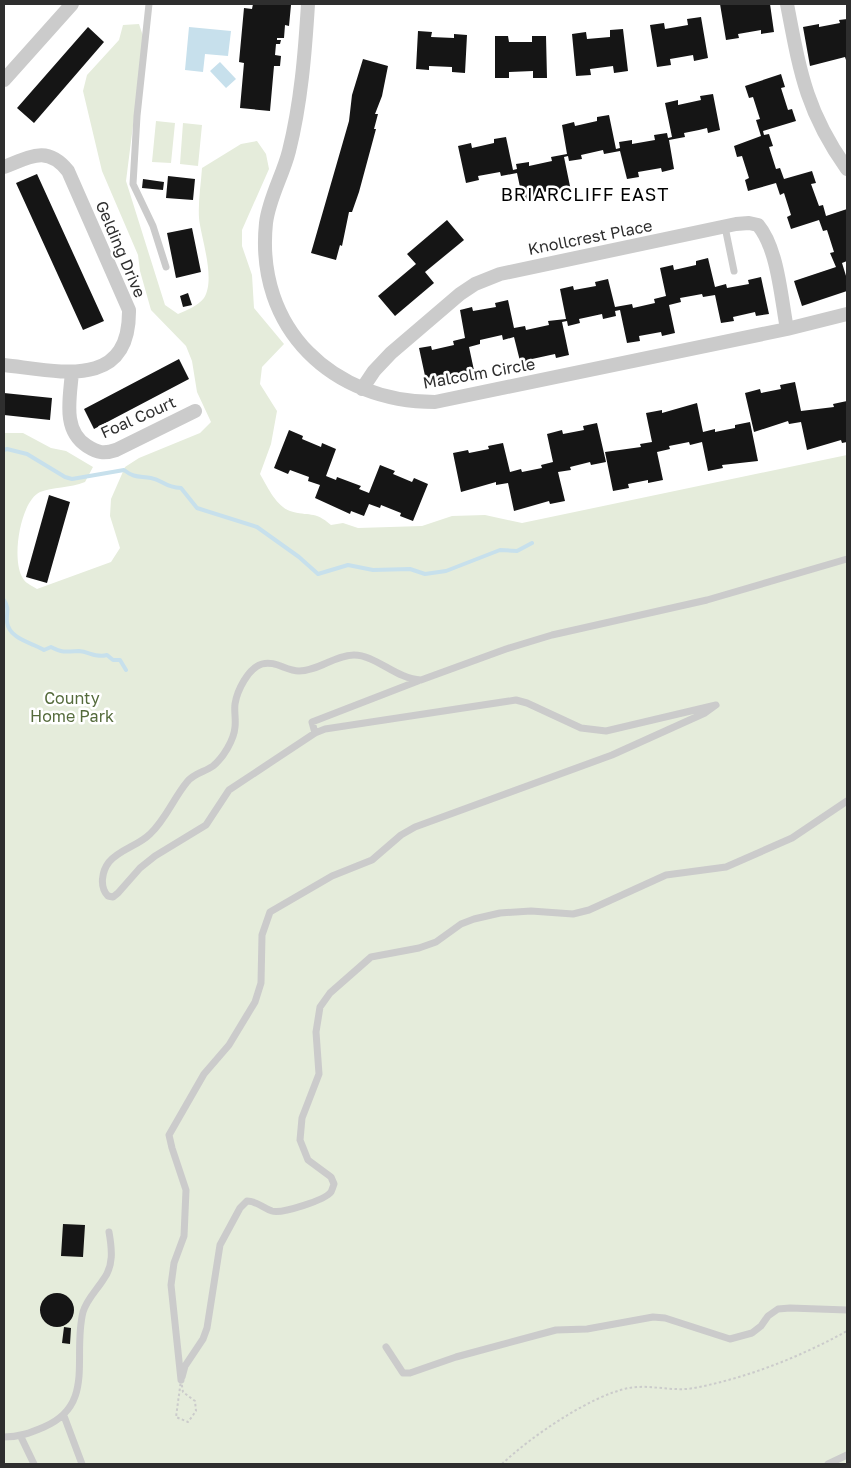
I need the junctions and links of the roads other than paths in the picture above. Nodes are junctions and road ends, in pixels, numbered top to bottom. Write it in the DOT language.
graph roads {
  1 [pos="72,4"];
  2 [pos="149,4"];
  3 [pos="308,4"];
  4 [pos="788,4"];
  5 [pos="4,80"];
  6 [pos="4,168"];
  7 [pos="847,169"];
  8 [pos="725,228"];
  9 [pos="166,267"];
  10 [pos="734,271"];
  11 [pos="847,314"];
  12 [pos="787,329"];
  13 [pos="4,366"];
  14 [pos="72,372"];
  15 [pos="362,389"];
  16 [pos="194,411"];
  17 [pos="847,559"];
  18 [pos="421,680"];
  19 [pos="315,733"];
  20 [pos="847,801"];
  21 [pos="109,1232"];
  22 [pos="847,1310"];
  23 [pos="386,1347"];
  24 [pos="64,1416"];
  25 [pos="4,1436"];
  26 [pos="21,1437"];
  27 [pos="847,1455"];
  28 [pos="34,1464"];
  29 [pos="82,1464"];
  30 [pos="828,1464"];
  1 -- 5 [label="street"];
  2 -- 9 [label="lane"];
  3 -- 15 [label="street, Malcolm Circle"];
  4 -- 7 [label="street"];
  6 -- 14 [label="street, Gelding Drive"];
  8 -- 10 [label="lane"];
  8 -- 12 [label="street, Knollcrest Place"];
  8 -- 15 [label="street, Knollcrest Place"];
  11 -- 12 [label="street, Malcolm Circle"];
  12 -- 15 [label="street, Malcolm Circle"];
  13 -- 14 [label="street, Gelding Drive"];
  14 -- 16 [label="street, Foal Court"];
  17 -- 18 [label="lane"];
  18 -- 19 [label="lane"];
  18 -- 19 [label="lane"];
  19 -- 20 [label="lane"];
  21 -- 24 [label="lane"];
  22 -- 23 [label="lane"];
  24 -- 26 [label="lane"];
  24 -- 29 [label="lane"];
  25 -- 26 [label="lane"];
  26 -- 28 [label="lane"];
  27 -- 30 [label="lane"];
}
